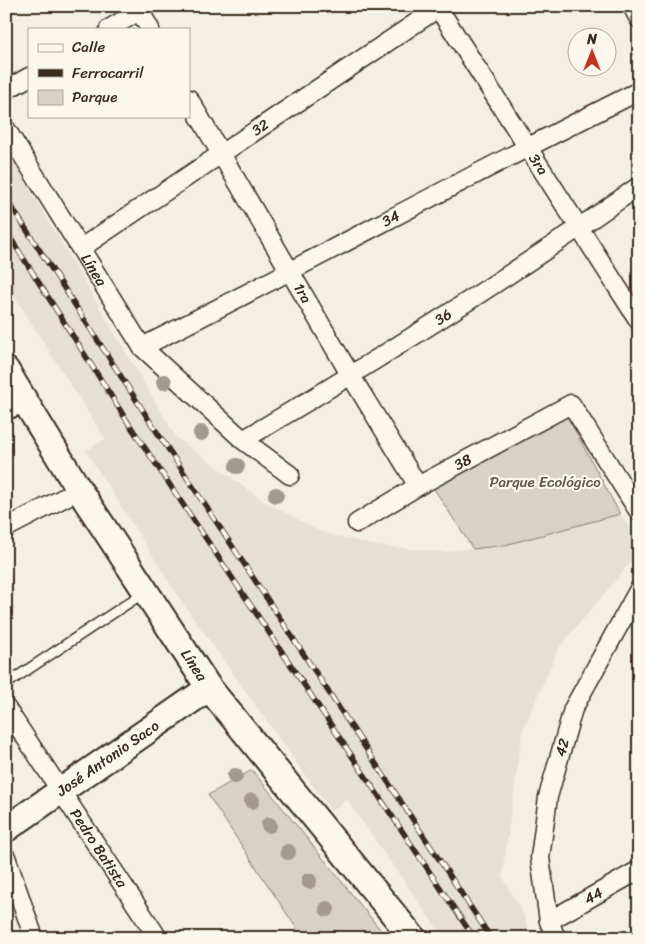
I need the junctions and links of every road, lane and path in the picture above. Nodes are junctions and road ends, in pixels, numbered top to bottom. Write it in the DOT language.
graph roads {
  1 [pos="632,6"];
  2 [pos="439,7"];
  3 [pos="141,8"];
  4 [pos="639,19"];
  5 [pos="111,28"];
  6 [pos="150,28"];
  7 [pos="28,78"];
  8 [pos="6,90"];
  9 [pos="639,91"];
  10 [pos="190,101"];
  11 [pos="6,129"];
  12 [pos="529,146"];
  13 [pos="219,153"];
  14 [pos="639,186"];
  15 [pos="579,228"];
  16 [pos="81,248"];
  17 [pos="290,272"];
  18 [pos="639,321"];
  19 [pos="142,347"];
  20 [pos="6,370"];
  21 [pos="351,376"];
  22 [pos="16,405"];
  23 [pos="243,440"];
  24 [pos="290,475"];
  25 [pos="418,486"];
  26 [pos="79,490"];
  27 [pos="639,512"];
  28 [pos="357,523"];
  29 [pos="6,528"];
  30 [pos="147,591"];
  31 [pos="638,591"];
  32 [pos="6,684"];
  33 [pos="209,688"];
  34 [pos="6,708"];
  35 [pos="63,791"];
  36 [pos="6,829"];
  37 [pos="6,857"];
  38 [pos="639,870"];
  39 [pos="549,921"];
  40 [pos="34,938"];
  41 [pos="158,938"];
  42 [pos="413,938"];
  43 [pos="556,938"];
  1 -- 4 [label="street"];
  2 -- 12 [label="street, 3ra"];
  2 -- 13 [label="street, 32"];
  3 -- 5 [label="street"];
  3 -- 6 [label="street"];
  7 -- 8 [label="street"];
  9 -- 12 [label="street, 34"];
  10 -- 13 [label="street, 1ra"];
  11 -- 16 [label="street, Línea"];
  12 -- 15 [label="street, 3ra"];
  12 -- 17 [label="street, 34"];
  13 -- 16 [label="street, 32"];
  13 -- 17 [label="street, 1ra"];
  14 -- 15 [label="street, 36"];
  15 -- 18 [label="street, 3ra"];
  15 -- 21 [label="street, 36"];
  16 -- 19 [label="street, Línea"];
  17 -- 19 [label="street, 34"];
  17 -- 21 [label="street, 1ra"];
  19 -- 23 [label="street, Línea"];
  20 -- 22 [label="main road, Línea"];
  21 -- 23 [label="street, 36"];
  21 -- 25 [label="street, 1ra"];
  22 -- 26 [label="main road, Línea"];
  23 -- 24 [label="street, Línea"];
  25 -- 27 [label="street, 38"];
  25 -- 28 [label="street, 38"];
  26 -- 29 [label="street"];
  26 -- 30 [label="main road, Línea"];
  30 -- 32 [label="lane"];
  30 -- 33 [label="main road, Línea"];
  31 -- 39 [label="street, 42"];
  33 -- 35 [label="main road, José Antonio Saco"];
  33 -- 42 [label="main road, Línea"];
  34 -- 35 [label="street, Pedro Batista"];
  35 -- 36 [label="main road, José Antonio Saco"];
  35 -- 41 [label="street, Pedro Batista"];
  37 -- 40 [label="street"];
  38 -- 39 [label="street, 44"];
  39 -- 43 [label="street, 42"];
}
